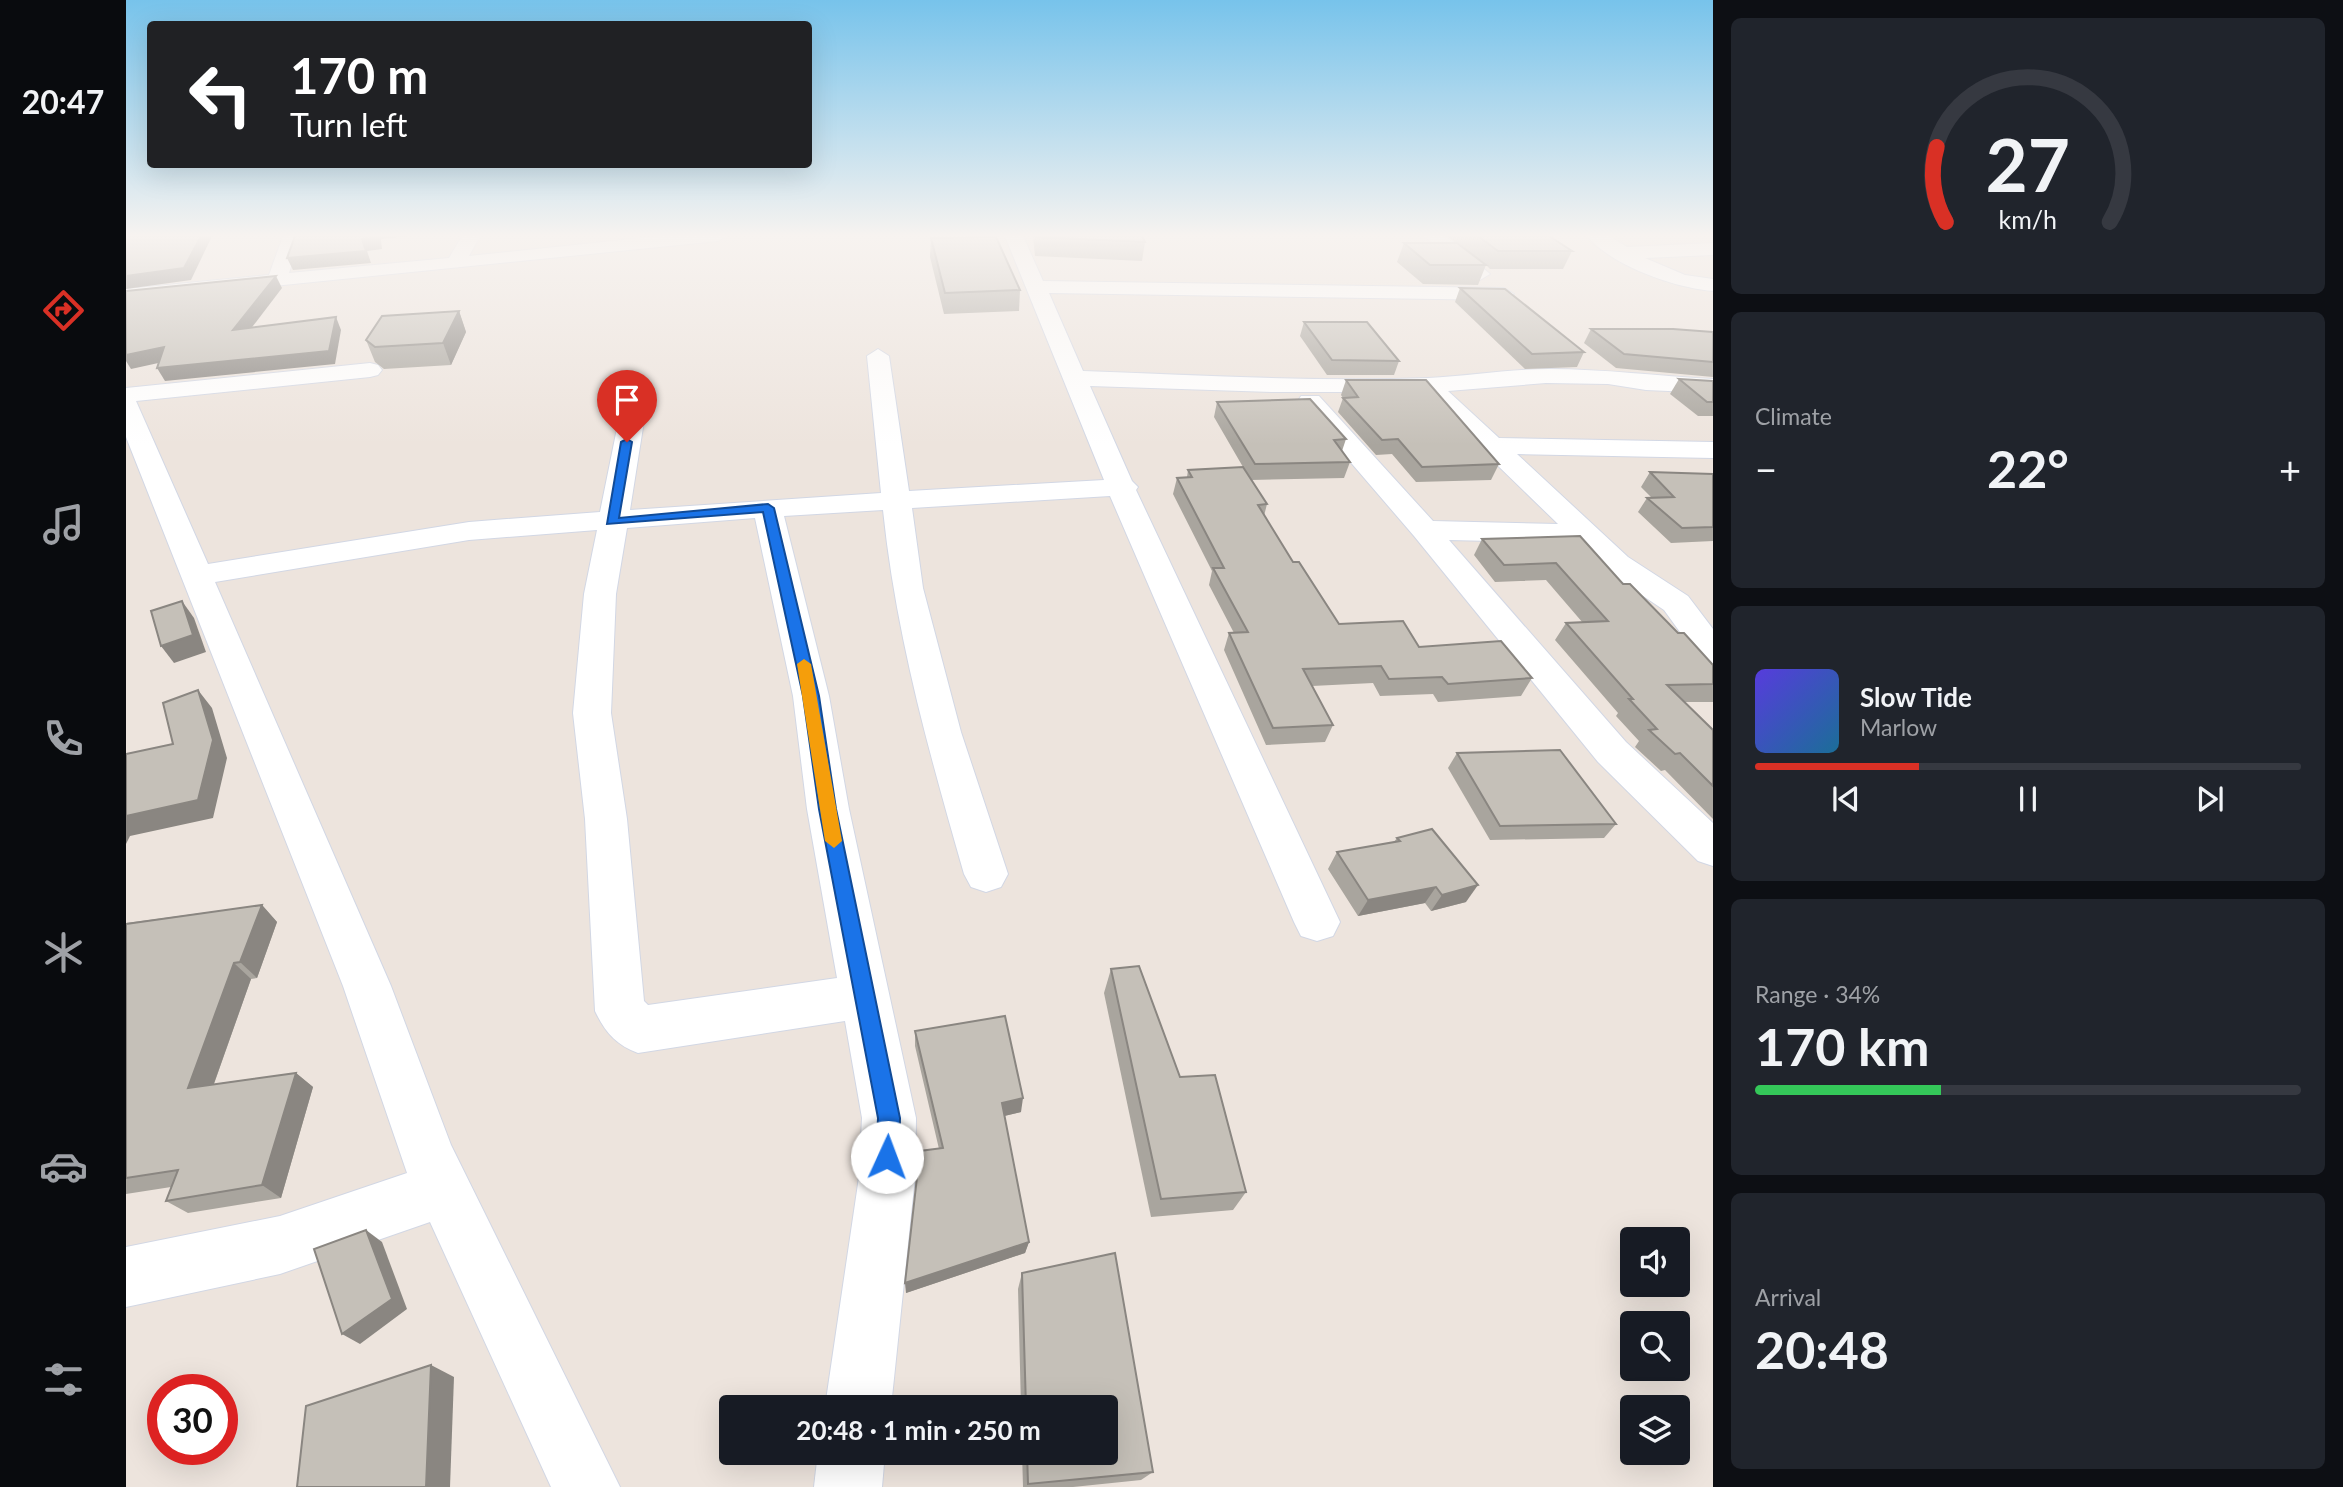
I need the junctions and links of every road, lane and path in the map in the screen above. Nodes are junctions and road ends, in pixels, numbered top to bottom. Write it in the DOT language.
graph roads {
  1 [pos="1042,305"];
  2 [pos="878,356"];
  3 [pos="1586,359"];
  4 [pos="370,370"];
  5 [pos="1608,377"];
  6 [pos="1075,378"];
  7 [pos="1295,384"];
  8 [pos="1428,385"];
  9 [pos="1713,386"];
  10 [pos="637,389"];
  11 [pos="128,411"];
  12 [pos="1490,446"];
  13 [pos="1713,450"];
  14 [pos="1124,487"];
  15 [pos="894,500"];
  16 [pos="768,508"];
  17 [pos="612,522"];
  18 [pos="1425,530"];
  19 [pos="1586,534"];
  20 [pos="195,576"];
  21 [pos="1676,603"];
  22 [pos="1713,607"];
  23 [pos="1713,653"];
  24 [pos="1713,849"];
  25 [pos="986,874"];
  26 [pos="1317,922"];
  27 [pos="863,996"];
  28 [pos="444,1189"];
  29 [pos="126,1277"];
  30 [pos="860,1395"];
  31 [pos="851,1465"];
  32 [pos="586,1487"];
  33 [pos="848,1487"];
  1 -- 6 [label="street"];
  2 -- 15 [label="street"];
  3 -- 5 [label="street"];
  4 -- 11 [label="street"];
  5 -- 8 [label="street"];
  5 -- 9 [label="street"];
  6 -- 7 [label="street"];
  6 -- 14 [label="street"];
  7 -- 8 [label="street"];
  7 -- 18 [label="street"];
  8 -- 12 [label="street"];
  10 -- 17 [label="street"];
  11 -- 20 [label="street"];
  12 -- 13 [label="street"];
  12 -- 19 [label="street"];
  14 -- 15 [label="street"];
  14 -- 26 [label="street"];
  15 -- 16 [label="street"];
  15 -- 25 [label="street"];
  16 -- 17 [label="street"];
  16 -- 27 [label="street"];
  17 -- 20 [label="street"];
  17 -- 27 [label="street"];
  18 -- 19 [label="street"];
  18 -- 24 [label="street"];
  19 -- 21 [label="street"];
  20 -- 28 [label="street"];
  21 -- 22 [label="street"];
  21 -- 23 [label="street"];
  27 -- 30 [label="street"];
  28 -- 29 [label="street"];
  28 -- 32 [label="street"];
  31 -- 33 [label="street"];
}
